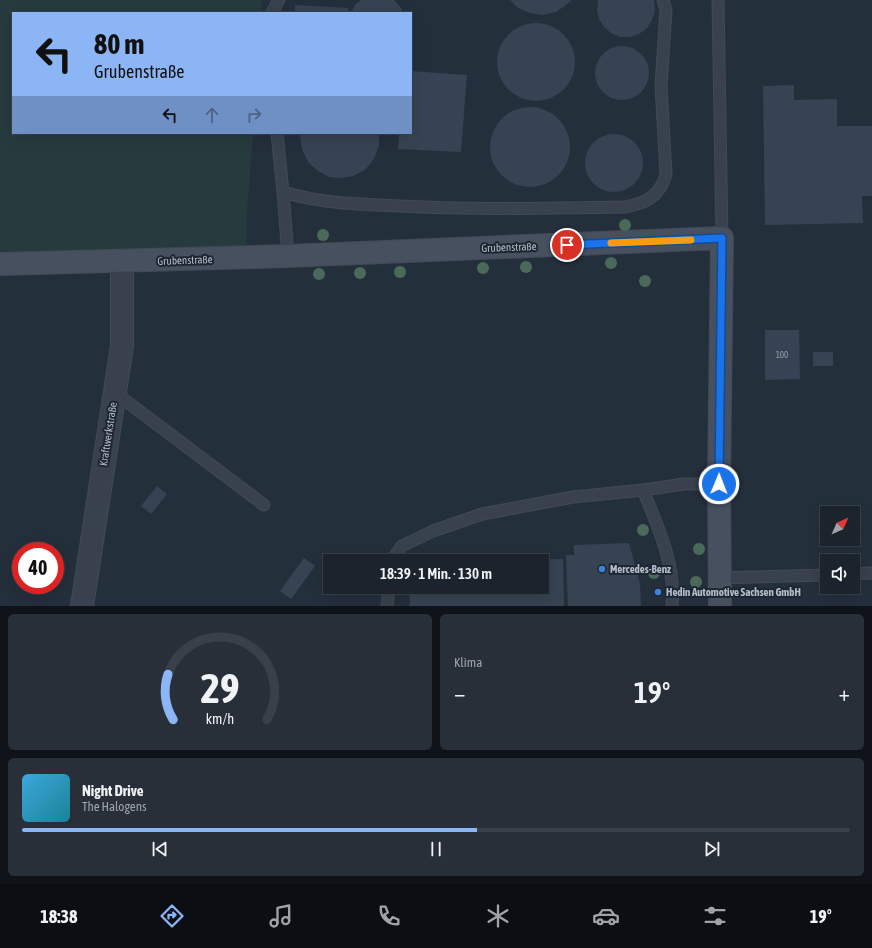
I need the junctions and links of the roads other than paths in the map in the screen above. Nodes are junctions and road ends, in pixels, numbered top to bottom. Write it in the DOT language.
graph roads {
  1 [pos="279,0"];
  2 [pos="663,0"];
  3 [pos="718,0"];
  4 [pos="272,12"];
  5 [pos="277,134"];
  6 [pos="283,192"];
  7 [pos="722,238"];
  8 [pos="288,256"];
  9 [pos="122,262"];
  10 [pos="0,264"];
  11 [pos="114,392"];
  12 [pos="719,484"];
  13 [pos="643,490"];
  14 [pos="264,505"];
  15 [pos="396,554"];
  16 [pos="860,574"];
  17 [pos="872,574"];
  18 [pos="820,575"];
  19 [pos="720,578"];
  20 [pos="388,594"];
  21 [pos="82,606"];
  22 [pos="387,606"];
  23 [pos="672,606"];
  24 [pos="720,606"];
  1 -- 4 [label="lane"];
  2 -- 6 [label="lane"];
  3 -- 7 [label="lane"];
  5 -- 6 [label="lane"];
  6 -- 8 [label="lane"];
  7 -- 8 [label="street, Grubenstraße"];
  7 -- 12 [label="street"];
  8 -- 9 [label="street, Grubenstraße"];
  9 -- 10 [label="street, Grubenstraße"];
  9 -- 11 [label="street, Kraftwerkstraße"];
  11 -- 14 [label="lane"];
  11 -- 21 [label="street, Kraftwerkstraße"];
  12 -- 13 [label="lane"];
  12 -- 19 [label="street"];
  13 -- 15 [label="lane"];
  13 -- 23 [label="lane"];
  16 -- 17 [label="lane"];
  18 -- 19 [label="lane"];
  19 -- 24 [label="street"];
  20 -- 22 [label="lane"];
}
